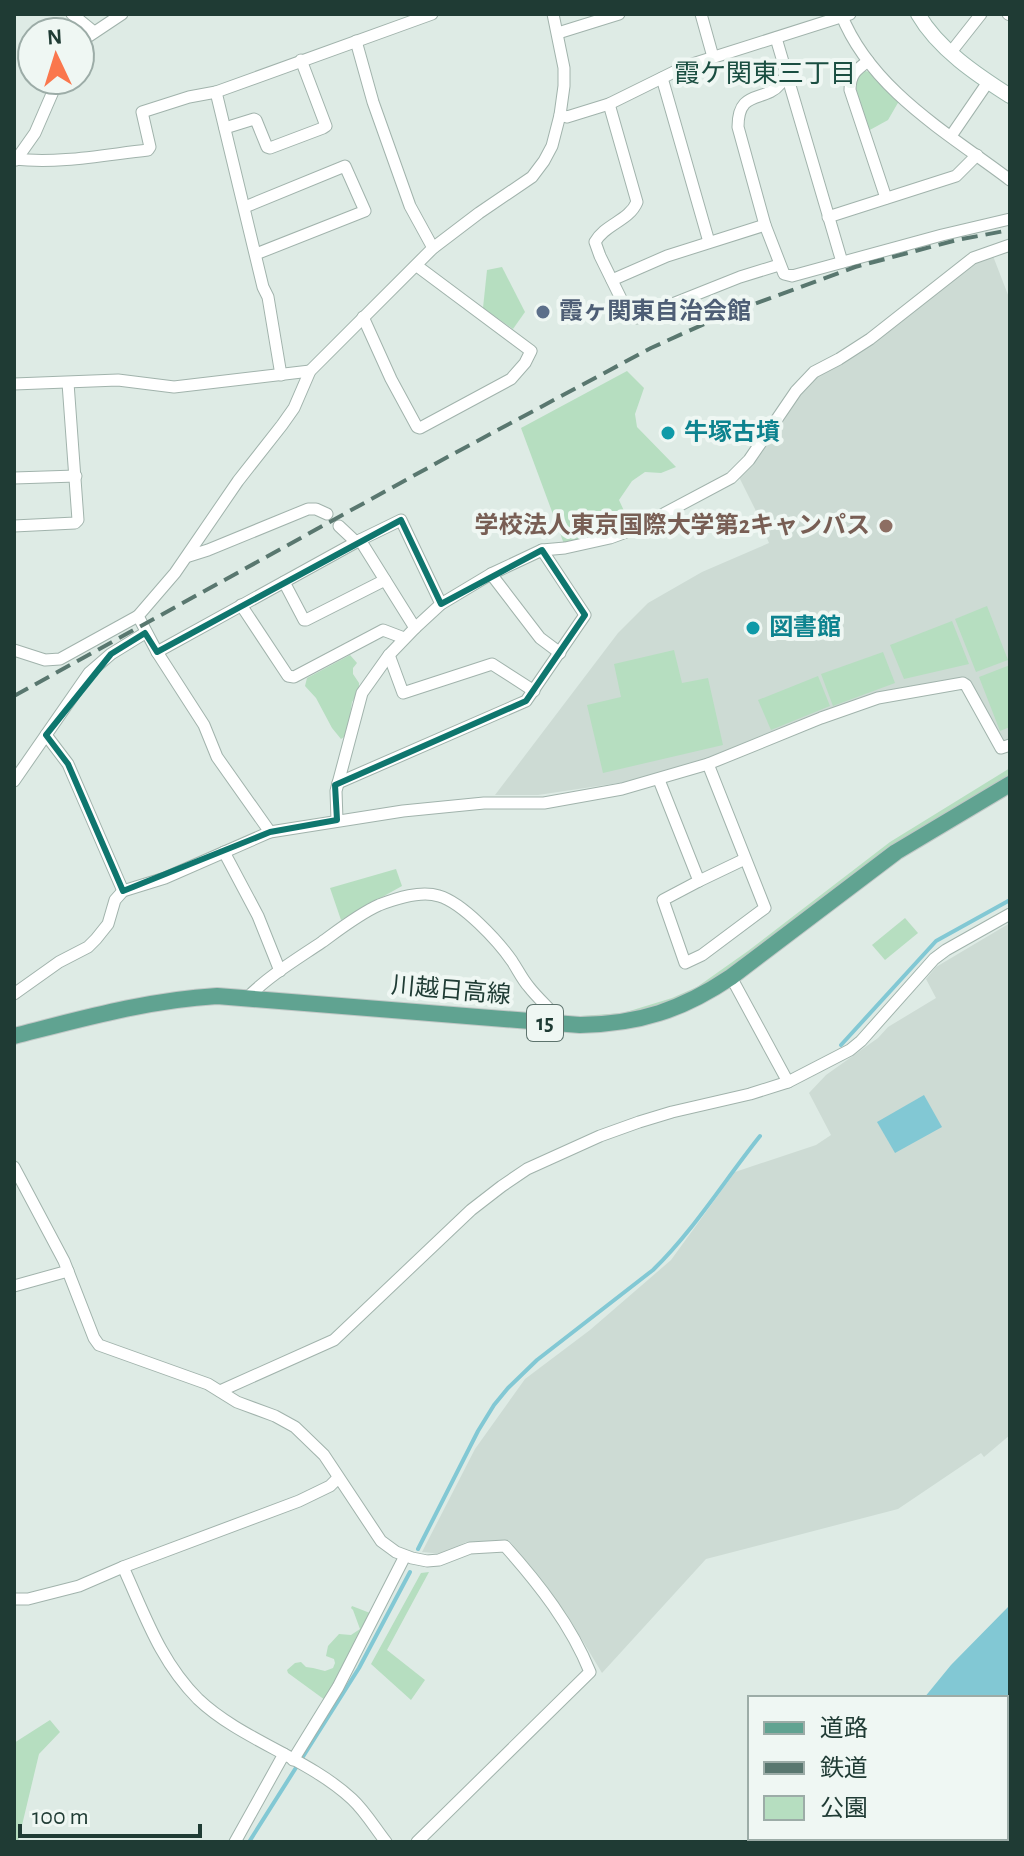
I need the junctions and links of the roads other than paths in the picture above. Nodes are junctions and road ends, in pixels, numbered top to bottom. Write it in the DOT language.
graph roads {
  1 [pos="122,14"];
  2 [pos="432,14"];
  3 [pos="553,14"];
  4 [pos="619,14"];
  5 [pos="701,14"];
  6 [pos="918,14"];
  7 [pos="981,14"];
  8 [pos="844,15"];
  9 [pos="96,31"];
  10 [pos="558,33"];
  11 [pos="776,38"];
  12 [pos="356,41"];
  13 [pos="951,52"];
  14 [pos="713,57"];
  15 [pos="301,60"];
  16 [pos="868,61"];
  17 [pos="787,72"];
  18 [pos="662,78"];
  19 [pos="988,82"];
  20 [pos="216,92"];
  21 [pos="51,96"];
  22 [pos="1010,96"];
  23 [pos="609,104"];
  24 [pos="560,115"];
  25 [pos="225,128"];
  26 [pos="951,136"];
  27 [pos="977,155"];
  28 [pos="15,159"];
  29 [pos="1010,180"];
  30 [pos="886,198"];
  31 [pos="245,207"];
  32 [pos="828,217"];
  33 [pos="1010,219"];
  34 [pos="765,225"];
  35 [pos="709,242"];
  36 [pos="1010,245"];
  37 [pos="433,248"];
  38 [pos="256,254"];
  39 [pos="842,262"];
  40 [pos="779,265"];
  41 [pos="417,266"];
  42 [pos="612,280"];
  43 [pos="363,317"];
  44 [pos="310,371"];
  45 [pos="281,375"];
  46 [pos="68,383"];
  47 [pos="14,384"];
  48 [pos="76,476"];
  49 [pos="14,478"];
  50 [pos="327,514"];
  51 [pos="14,526"];
  52 [pos="339,526"];
  53 [pos="358,541"];
  54 [pos="542,550"];
  55 [pos="188,556"];
  56 [pos="491,574"];
  57 [pos="385,580"];
  58 [pos="284,582"];
  59 [pos="441,604"];
  60 [pos="241,605"];
  61 [pos="138,616"];
  62 [pos="415,628"];
  63 [pos="145,633"];
  64 [pos="404,638"];
  65 [pos="14,650"];
  66 [pos="157,652"];
  67 [pos="560,653"];
  68 [pos="389,655"];
  69 [pos="534,691"];
  70 [pos="46,735"];
  71 [pos="1010,745"];
  72 [pos="708,764"];
  73 [pos="659,780"];
  74 [pos="14,781"];
  75 [pos="338,783"];
  76 [pos="1010,784"];
  77 [pos="337,820"];
  78 [pos="270,832"];
  79 [pos="224,852"];
  80 [pos="745,859"];
  81 [pos="699,881"];
  82 [pos="123,891"];
  83 [pos="1010,914"];
  84 [pos="280,971"];
  85 [pos="731,977"];
  86 [pos="14,994"];
  87 [pos="248,997"];
  88 [pos="562,1024"];
  89 [pos="14,1036"];
  90 [pos="788,1082"];
  91 [pos="14,1167"];
  92 [pos="68,1271"];
  93 [pos="14,1286"];
  94 [pos="220,1391"];
  95 [pos="338,1478"];
  96 [pos="405,1556"];
  97 [pos="123,1567"];
  98 [pos="14,1599"];
  99 [pos="289,1757"];
  100 [pos="235,1842"];
  101 [pos="386,1842"];
  102 [pos="417,1842"];
  1 -- 9 [label="street"];
  2 -- 12 [label="street"];
  3 -- 10 [label="street"];
  4 -- 10 [label="street"];
  5 -- 14 [label="street"];
  6 -- 13 [label="street"];
  7 -- 13 [label="street"];
  8 -- 11 [label="street"];
  8 -- 16 [label="street"];
  10 -- 24 [label="street"];
  11 -- 14 [label="street"];
  11 -- 17 [label="street"];
  12 -- 15 [label="street"];
  12 -- 37 [label="street"];
  13 -- 19 [label="street"];
  14 -- 18 [label="street"];
  15 -- 20 [label="street"];
  15 -- 25 [label="street"];
  16 -- 26 [label="street"];
  16 -- 30 [label="street"];
  17 -- 32 [label="street"];
  17 -- 34 [label="street"];
  18 -- 23 [label="street"];
  18 -- 35 [label="street"];
  19 -- 22 [label="street"];
  19 -- 26 [label="street"];
  20 -- 25 [label="street"];
  20 -- 28 [label="street"];
  21 -- 28 [label="street"];
  23 -- 24 [label="street"];
  23 -- 42 [label="street"];
  24 -- 37 [label="street"];
  25 -- 31 [label="street"];
  26 -- 27 [label="street"];
  27 -- 29 [label="street"];
  27 -- 30 [label="street"];
  30 -- 32 [label="street"];
  31 -- 38 [label="street"];
  31 -- 38 [label="street"];
  32 -- 39 [label="street"];
  33 -- 39 [label="street"];
  34 -- 35 [label="street"];
  34 -- 40 [label="street"];
  35 -- 42 [label="street"];
  36 -- 54 [label="street"];
  37 -- 41 [label="street"];
  38 -- 45 [label="street"];
  39 -- 40 [label="street"];
  40 -- 42 [label="street"];
  41 -- 43 [label="street"];
  41 -- 43 [label="street"];
  43 -- 44 [label="street"];
  44 -- 45 [label="street"];
  44 -- 55 [label="street"];
  45 -- 46 [label="street"];
  46 -- 47 [label="street"];
  46 -- 48 [label="street"];
  48 -- 49 [label="street"];
  48 -- 51 [label="street"];
  50 -- 55 [label="street"];
  52 -- 53 [label="street"];
  53 -- 57 [label="street"];
  53 -- 58 [label="street"];
  53 -- 59 [label="street"];
  54 -- 56 [label="street"];
  54 -- 67 [label="street"];
  55 -- 61 [label="street"];
  56 -- 59 [label="street"];
  56 -- 67 [label="street"];
  57 -- 58 [label="street"];
  57 -- 62 [label="street"];
  58 -- 60 [label="street"];
  59 -- 62 [label="street"];
  60 -- 64 [label="street"];
  60 -- 66 [label="street"];
  61 -- 63 [label="street"];
  61 -- 65 [label="street"];
  62 -- 64 [label="street"];
  63 -- 66 [label="street"];
  63 -- 70 [label="street"];
  64 -- 68 [label="street"];
  66 -- 78 [label="street"];
  67 -- 69 [label="street"];
  68 -- 69 [label="street"];
  68 -- 75 [label="street"];
  69 -- 75 [label="street"];
  70 -- 74 [label="street"];
  70 -- 82 [label="street"];
  71 -- 72 [label="street"];
  72 -- 73 [label="street"];
  72 -- 80 [label="street"];
  73 -- 77 [label="street"];
  73 -- 81 [label="street"];
  75 -- 77 [label="street"];
  76 -- 85 [label="main road, 川越日高線 / 15"];
  77 -- 78 [label="street"];
  78 -- 79 [label="street"];
  79 -- 82 [label="street"];
  79 -- 84 [label="street"];
  80 -- 81 [label="street"];
  80 -- 81 [label="street"];
  82 -- 86 [label="street"];
  83 -- 90 [label="street"];
  84 -- 87 [label="street"];
  84 -- 88 [label="street"];
  85 -- 88 [label="main road, 川越日高線 / 15"];
  85 -- 90 [label="street"];
  87 -- 88 [label="main road, 川越日高線 / 15"];
  87 -- 89 [label="main road, 川越日高線 / 15"];
  90 -- 94 [label="street"];
  91 -- 92 [label="street"];
  92 -- 93 [label="street"];
  92 -- 94 [label="street"];
  94 -- 95 [label="street"];
  95 -- 96 [label="street"];
  95 -- 97 [label="street"];
  96 -- 99 [label="street"];
  96 -- 102 [label="street"];
  97 -- 98 [label="street"];
  97 -- 99 [label="street"];
  99 -- 100 [label="street"];
  99 -- 101 [label="street"];
}
